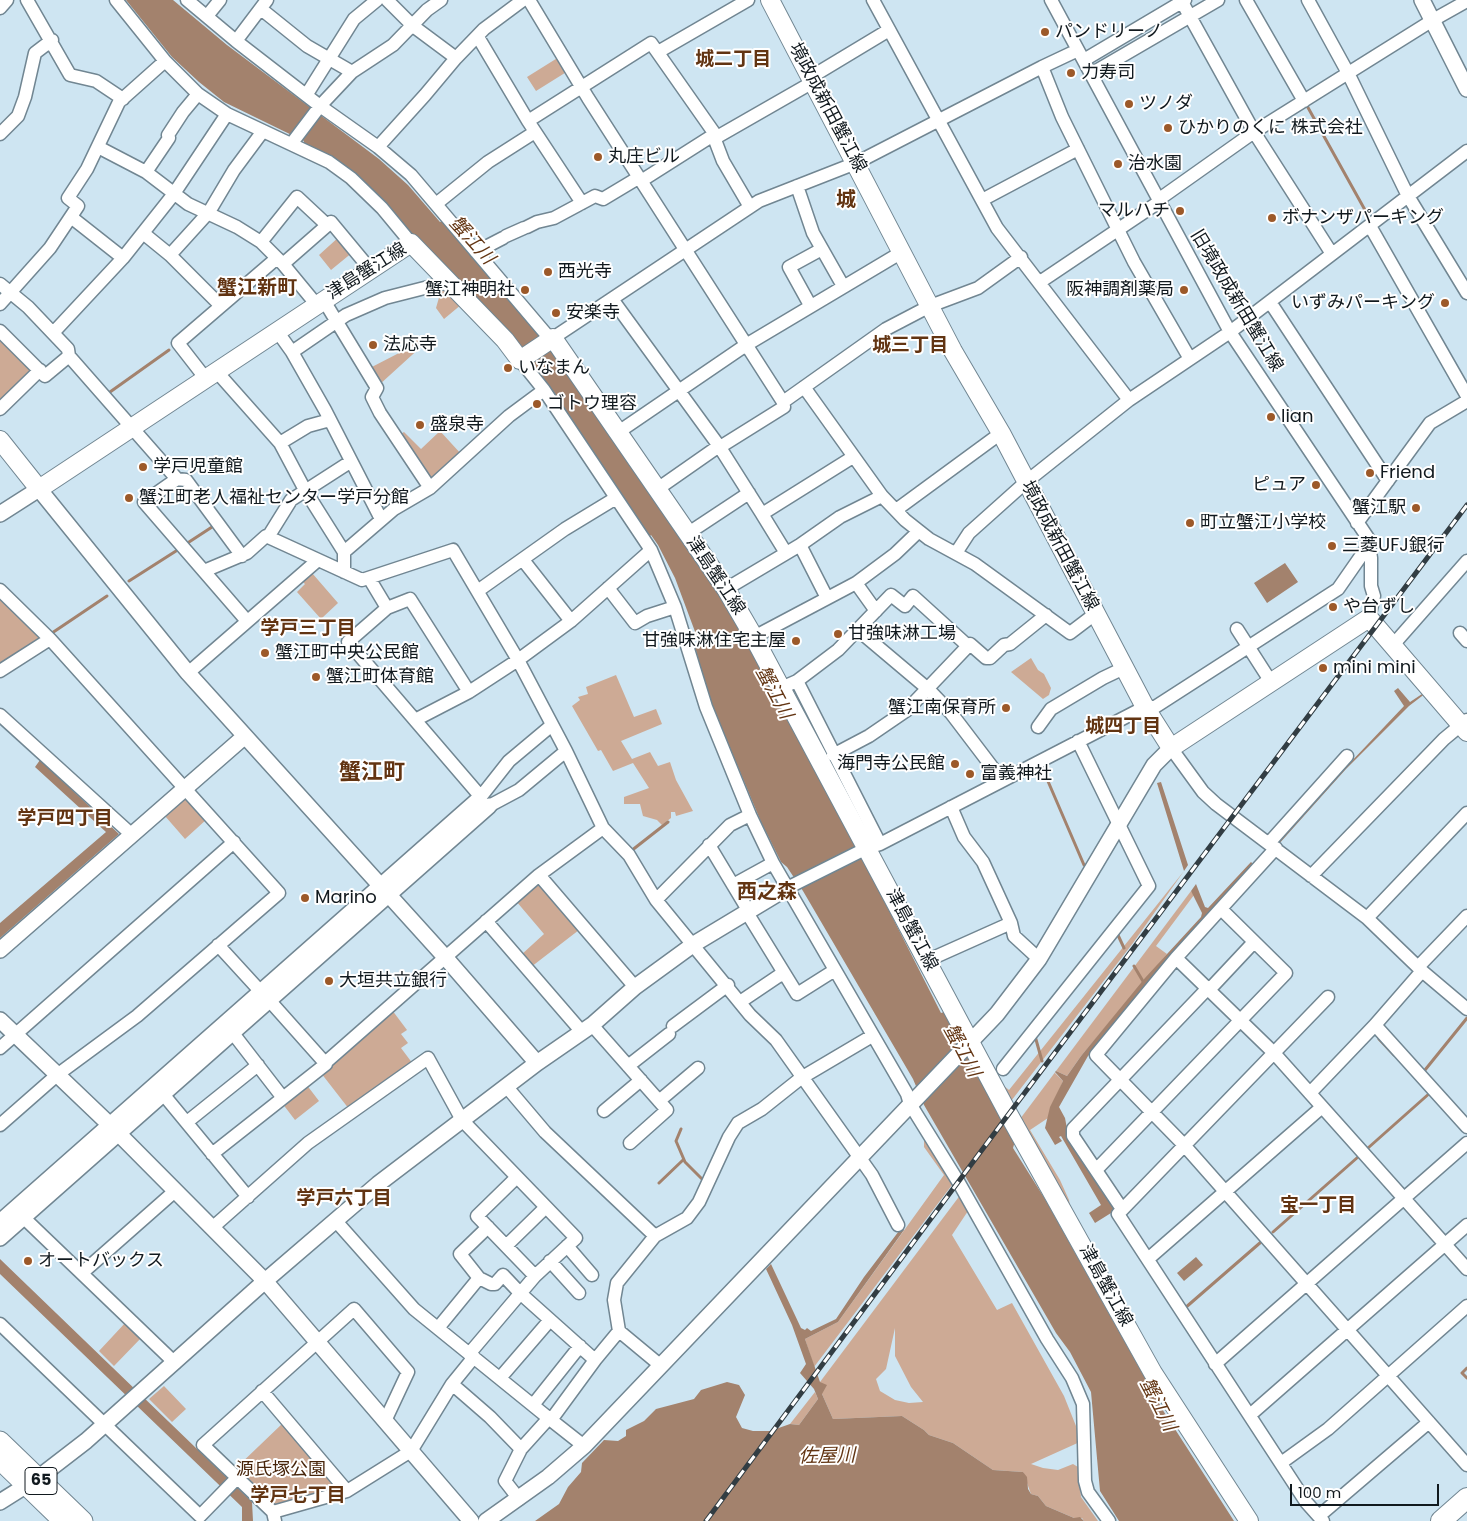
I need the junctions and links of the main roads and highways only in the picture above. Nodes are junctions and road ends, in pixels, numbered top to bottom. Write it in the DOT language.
graph roads {
  1 [pos="770,0"];
  2 [pos="0,440"];
  3 [pos="1465,725"];
  4 [pos="0,1441"];
  5 [pos="0,1460"];
  6 [pos="32,1482"];
  7 [pos="1467,1498"];
  8 [pos="63,1521"];
  9 [pos="83,1521"];
  10 [pos="1249,1521"];
  11 [pos="1441,1521"];
  1 -- 3 [label="main road, 境政成新田蟹江線"];
  2 -- 10 [label="main road, 津島蟹江線"];
  4 -- 6 [label="main road, 65"];
  5 -- 6 [label="main road, 65"];
  6 -- 8 [label="main road, 65"];
  6 -- 9 [label="main road, 65"];
  7 -- 11 [label="highway"];
}
